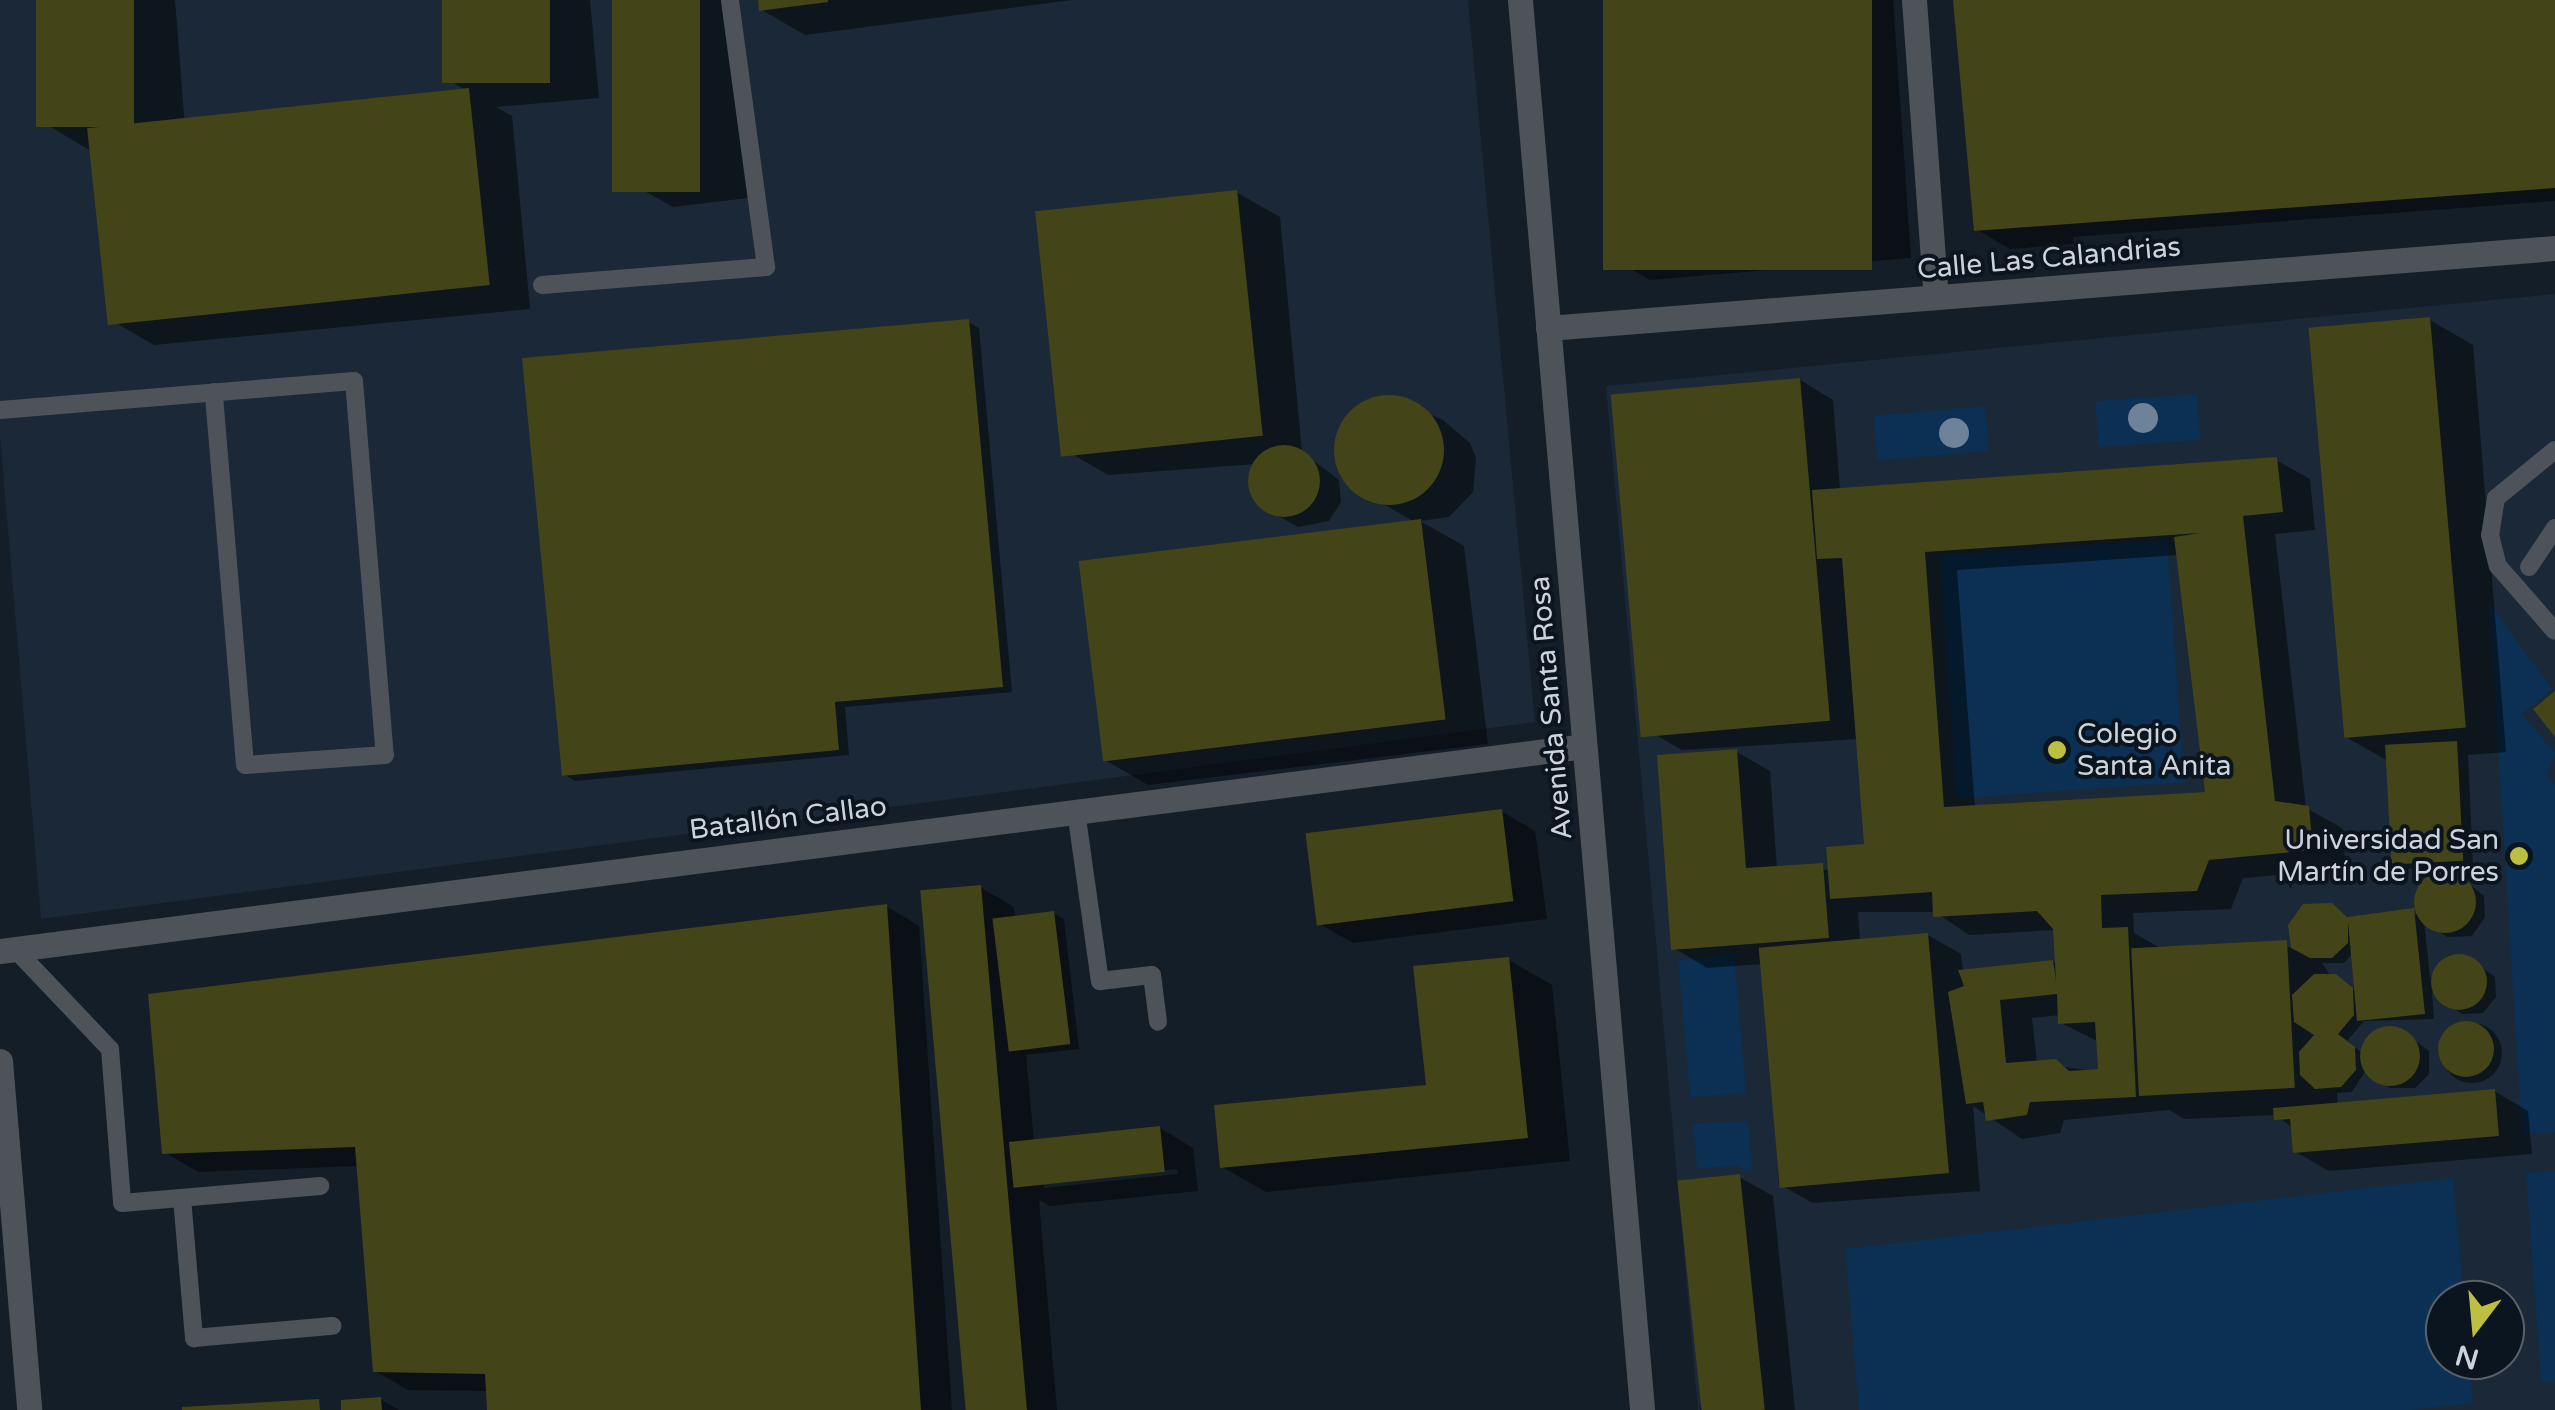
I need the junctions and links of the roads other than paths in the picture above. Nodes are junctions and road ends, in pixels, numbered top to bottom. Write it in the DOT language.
graph roads {
  1 [pos="730,0"];
  2 [pos="1520,0"];
  3 [pos="1914,0"];
  4 [pos="2555,248"];
  5 [pos="542,285"];
  6 [pos="1936,297"];
  7 [pos="1548,328"];
  8 [pos="214,392"];
  9 [pos="0,410"];
  10 [pos="2555,450"];
  11 [pos="2555,528"];
  12 [pos="2529,568"];
  13 [pos="2555,631"];
  14 [pos="1584,746"];
  15 [pos="1076,812"];
  16 [pos="8,949"];
  17 [pos="1158,1022"];
  18 [pos="0,1061"];
  19 [pos="320,1186"];
  20 [pos="182,1198"];
  21 [pos="10,1296"];
  22 [pos="332,1326"];
  23 [pos="29,1410"];
  24 [pos="1642,1410"];
  1 -- 5 [label="lane"];
  2 -- 7 [label="street, Avenida Santa Rosa"];
  3 -- 6 [label="street"];
  4 -- 6 [label="street, Calle Las Calandrias"];
  6 -- 7 [label="street, Calle Las Calandrias"];
  7 -- 14 [label="street, Avenida Santa Rosa"];
  8 -- 8 [label="lane"];
  8 -- 9 [label="lane"];
  10 -- 13 [label="lane"];
  11 -- 12 [label="lane"];
  14 -- 15 [label="street, Batallón Callao"];
  14 -- 24 [label="street, Avenida Santa Rosa"];
  15 -- 16 [label="street, Batallón Callao"];
  15 -- 17 [label="lane"];
  16 -- 20 [label="lane"];
  18 -- 21 [label="street"];
  19 -- 20 [label="lane"];
  20 -- 22 [label="lane"];
  21 -- 23 [label="street"];
}
